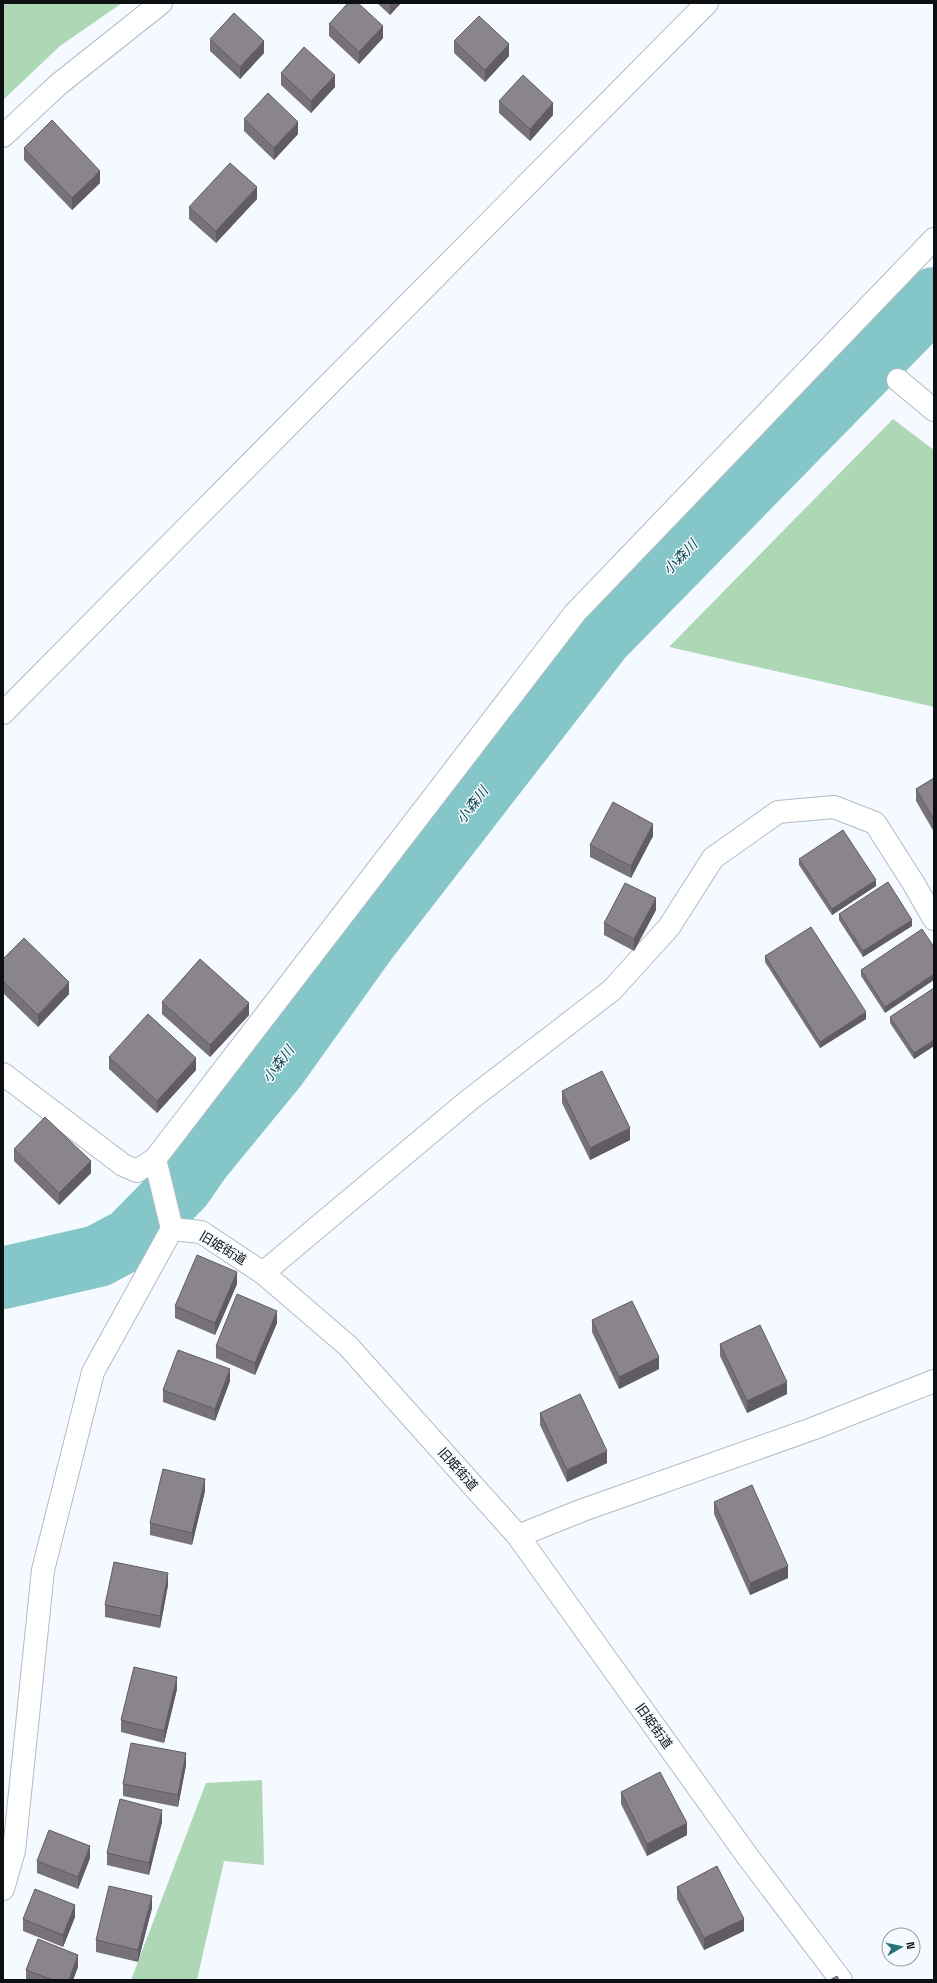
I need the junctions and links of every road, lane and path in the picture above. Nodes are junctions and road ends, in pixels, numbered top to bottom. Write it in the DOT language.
graph roads {
  1 [pos="161,3"];
  2 [pos="707,3"];
  3 [pos="3,136"];
  4 [pos="934,240"];
  5 [pos="898,380"];
  6 [pos="934,410"];
  7 [pos="3,713"];
  8 [pos="934,919"];
  9 [pos="3,1074"];
  10 [pos="155,1160"];
  11 [pos="172,1229"];
  12 [pos="263,1273"];
  13 [pos="934,1381"];
  14 [pos="518,1536"];
  15 [pos="3,1888"];
  16 [pos="841,1980"];
  1 -- 3 [label="street"];
  2 -- 7 [label="street"];
  4 -- 10 [label="street"];
  5 -- 6 [label="street"];
  8 -- 12 [label="street"];
  9 -- 10 [label="street"];
  10 -- 11 [label="street"];
  11 -- 12 [label="street, 旧姫街道"];
  11 -- 15 [label="street"];
  12 -- 14 [label="street, 旧姫街道"];
  13 -- 14 [label="street"];
  14 -- 16 [label="street, 旧姫街道"];
}
